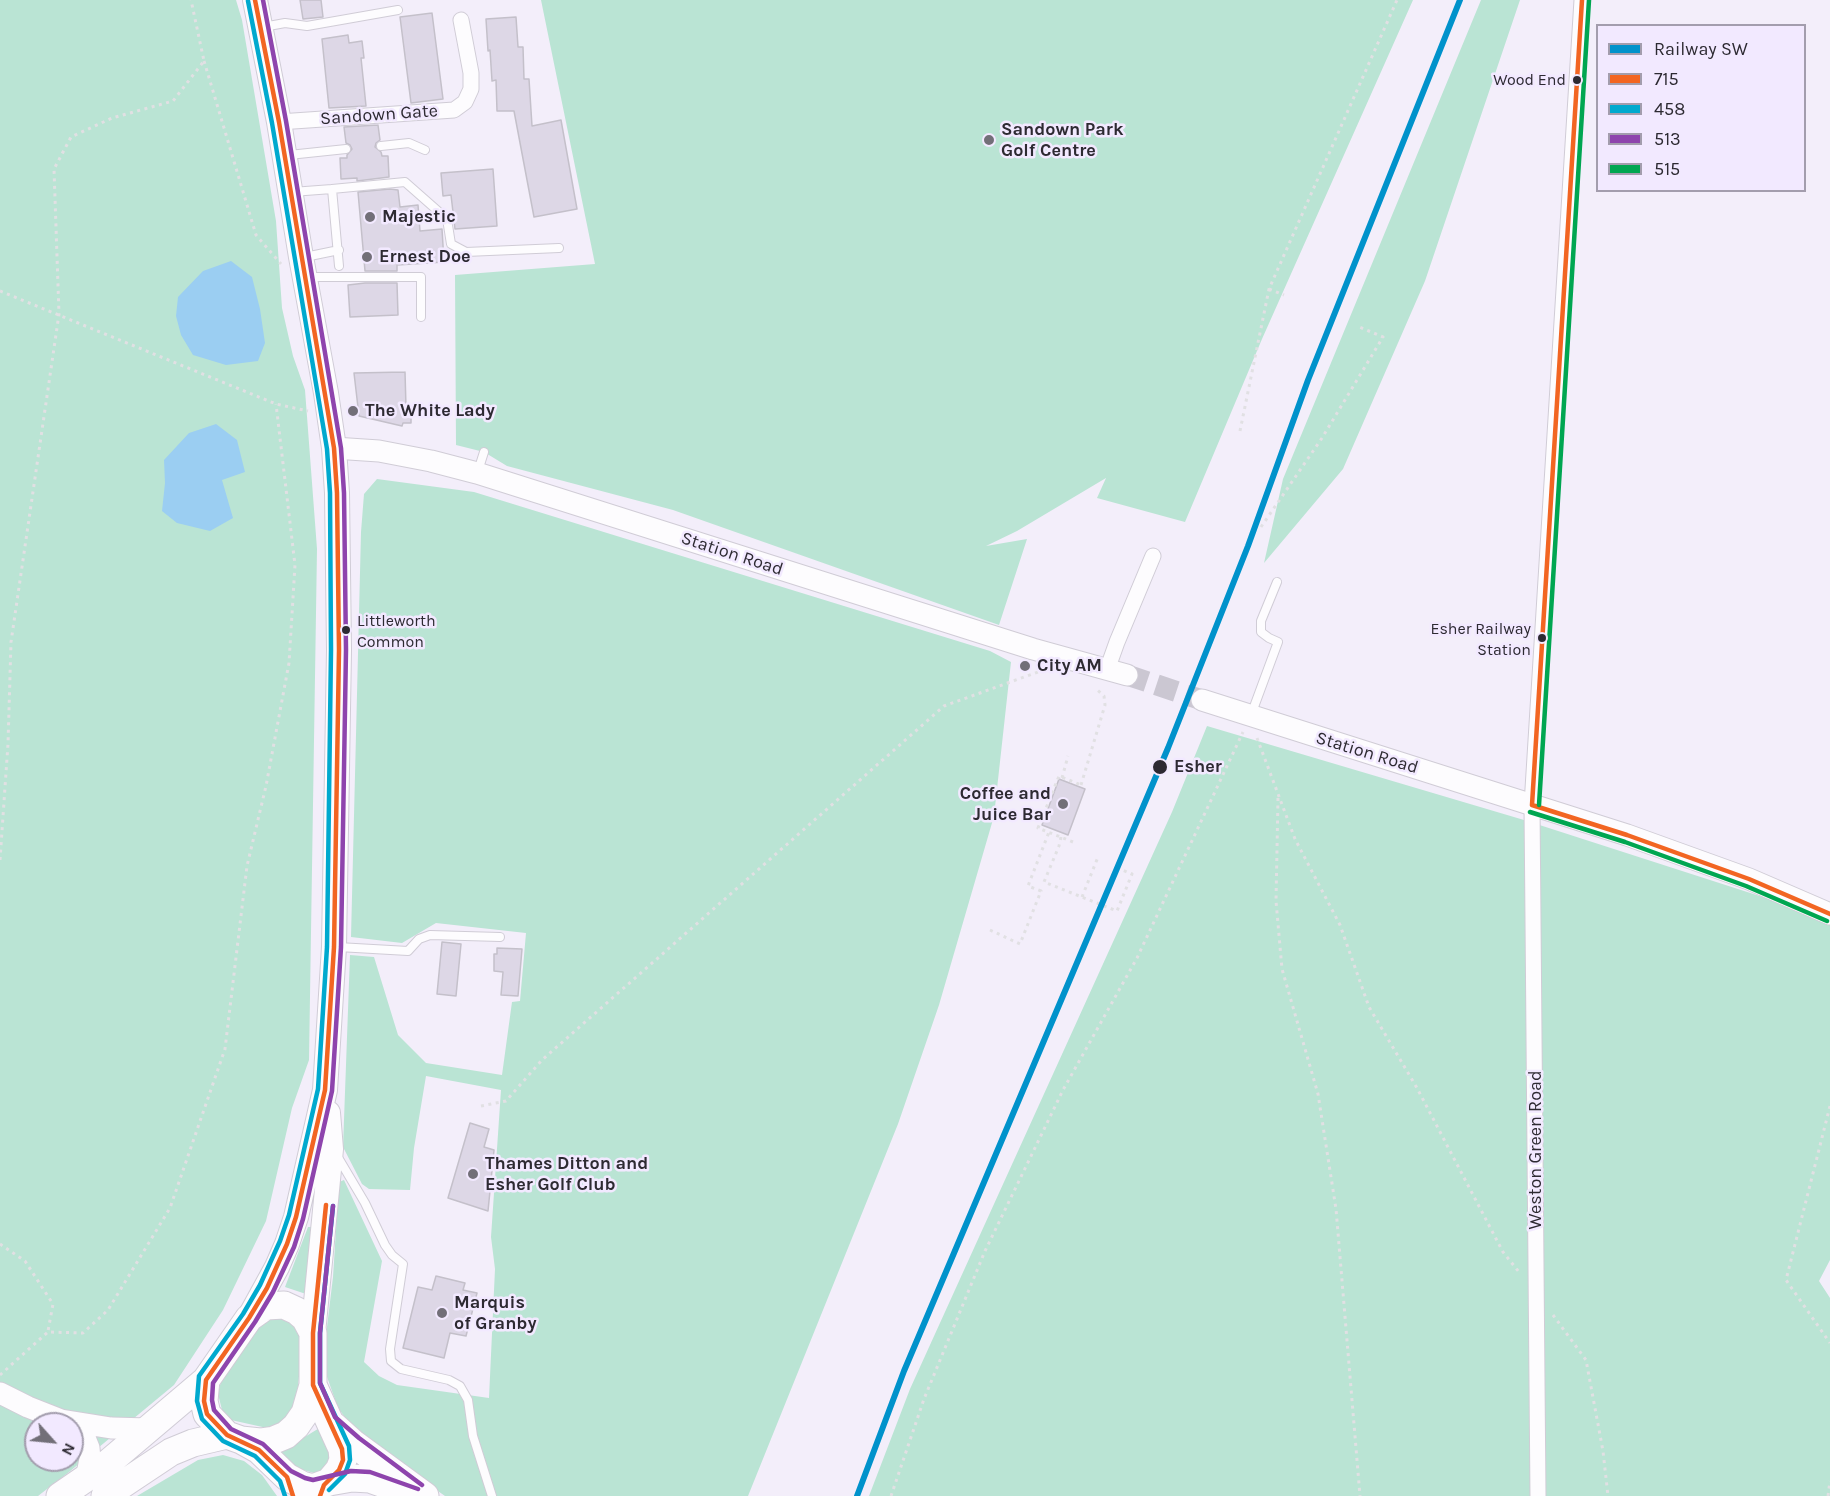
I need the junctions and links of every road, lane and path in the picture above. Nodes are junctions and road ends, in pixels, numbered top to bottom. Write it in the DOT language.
graph roads {
  1 [pos="191,0"];
  2 [pos="255,0"];
  3 [pos="1397,0"];
  4 [pos="1582,0"];
  5 [pos="398,10"];
  6 [pos="461,20"];
  7 [pos="262,27"];
  8 [pos="204,61"];
  9 [pos="279,122"];
  10 [pos="381,146"];
  11 [pos="346,149"];
  12 [pos="425,150"];
  13 [pos="284,155"];
  14 [pos="332,189"];
  15 [pos="291,192"];
  16 [pos="559,248"];
  17 [pos="339,250"];
  18 [pos="339,266"];
  19 [pos="296,267"];
  20 [pos="1269,289"];
  21 [pos="0,291"];
  22 [pos="1284,295"];
  23 [pos="59,314"];
  24 [pos="420,317"];
  25 [pos="1357,326"];
  26 [pos="276,405"];
  27 [pos="308,411"];
  28 [pos="1240,431"];
  29 [pos="334,448"];
  30 [pos="484,452"];
  31 [pos="477,473"];
  32 [pos="1261,527"];
  33 [pos="1153,556"];
  34 [pos="1277,582"];
  35 [pos="1040,671"];
  36 [pos="1117,672"];
  37 [pos="1089,686"];
  38 [pos="1202,700"];
  39 [pos="1250,717"];
  40 [pos="1068,756"];
  41 [pos="1062,777"];
  42 [pos="1279,795"];
  43 [pos="1532,805"];
  44 [pos="1049,832"];
  45 [pos="1061,837"];
  46 [pos="1073,842"];
  47 [pos="1098,857"];
  48 [pos="0,860"];
  49 [pos="1122,870"];
  50 [pos="1082,897"];
  51 [pos="1830,914"];
  52 [pos="990,930"];
  53 [pos="500,937"];
  54 [pos="334,947"];
  55 [pos="325,1090"];
  56 [pos="482,1106"];
  57 [pos="1830,1106"];
  58 [pos="331,1149"];
  59 [pos="306,1168"];
  60 [pos="0,1244"];
  61 [pos="1537,1293"];
  62 [pos="249,1318"];
  63 [pos="48,1332"];
  64 [pos="313,1333"];
  65 [pos="1830,1343"];
  66 [pos="0,1375"];
  67 [pos="206,1380"];
  68 [pos="313,1385"];
  69 [pos="0,1393"];
  70 [pos="39,1412"];
  71 [pos="329,1421"];
  72 [pos="155,1424"];
  73 [pos="84,1426"];
  74 [pos="84,1437"];
  75 [pos="234,1437"];
  76 [pos="1830,1481"];
  77 [pos="290,1486"];
  78 [pos="96,1488"];
  79 [pos="324,1488"];
  80 [pos="60,1496"];
  81 [pos="416,1496"];
  82 [pos="425,1496"];
  83 [pos="492,1496"];
  84 [pos="891,1496"];
  85 [pos="1360,1496"];
  86 [pos="1538,1496"];
  87 [pos="1608,1496"];
  88 [pos="1828,1496"];
  1 -- 8 [label="path"];
  2 -- 7 [label="main road"];
  3 -- 20 [label="path"];
  4 -- 43 [label="street, Weston Green Road"];
  5 -- 7 [label="lane"];
  6 -- 9 [label="street, Sandown Gate"];
  7 -- 9 [label="main road"];
  8 -- 19 [label="path"];
  8 -- 23 [label="path"];
  9 -- 13 [label="main road"];
  10 -- 12 [label="lane"];
  11 -- 13 [label="lane"];
  13 -- 15 [label="main road"];
  14 -- 15 [label="lane"];
  14 -- 16 [label="lane"];
  14 -- 17 [label="lane"];
  15 -- 19 [label="main road"];
  17 -- 18 [label="lane"];
  17 -- 19 [label="lane"];
  19 -- 24 [label="lane"];
  19 -- 29 [label="main road"];
  20 -- 22 [label="path"];
  20 -- 28 [label="path"];
  21 -- 23 [label="path"];
  23 -- 26 [label="path"];
  23 -- 48 [label="path"];
  25 -- 32 [label="path"];
  26 -- 27 [label="path"];
  26 -- 63 [label="path"];
  29 -- 31 [label="main road, Station Road"];
  29 -- 54 [label="main road"];
  30 -- 31 [label="lane"];
  31 -- 36 [label="main road, Station Road"];
  33 -- 36 [label="street"];
  34 -- 39 [label="lane"];
  35 -- 56 [label="path"];
  37 -- 41 [label="path"];
  38 -- 39 [label="main road, Station Road"];
  39 -- 42 [label="path"];
  39 -- 43 [label="main road, Station Road"];
  39 -- 84 [label="path"];
  40 -- 41 [label="path"];
  41 -- 44 [label="path"];
  42 -- 61 [label="path"];
  42 -- 85 [label="path"];
  43 -- 51 [label="main road, Station Road"];
  43 -- 61 [label="street, Weston Green Road"];
  44 -- 45 [label="path"];
  44 -- 52 [label="path"];
  45 -- 46 [label="path"];
  45 -- 50 [label="path"];
  47 -- 50 [label="path"];
  49 -- 50 [label="path"];
  53 -- 54 [label="lane"];
  54 -- 55 [label="main road"];
  55 -- 58 [label="main road"];
  55 -- 59 [label="main road"];
  57 -- 65 [label="path"];
  58 -- 64 [label="main road"];
  58 -- 83 [label="lane"];
  59 -- 62 [label="main road"];
  59 -- 72 [label="main road"];
  60 -- 63 [label="path"];
  61 -- 86 [label="street, Weston Green Road"];
  61 -- 87 [label="path"];
  62 -- 64 [label="highway"];
  62 -- 67 [label="highway"];
  63 -- 66 [label="path"];
  64 -- 68 [label="highway"];
  67 -- 72 [label="highway"];
  67 -- 75 [label="highway"];
  68 -- 71 [label="highway"];
  68 -- 75 [label="highway"];
  69 -- 70 [label="main road"];
  71 -- 79 [label="highway"];
  71 -- 82 [label="highway"];
  72 -- 73 [label="main road"];
  72 -- 78 [label="highway"];
  74 -- 78 [label="main road"];
  75 -- 77 [label="highway"];
  75 -- 78 [label="highway"];
  76 -- 88 [label="path"];
  77 -- 79 [label="highway"];
  78 -- 80 [label="highway"];
  79 -- 81 [label="highway"];
}
